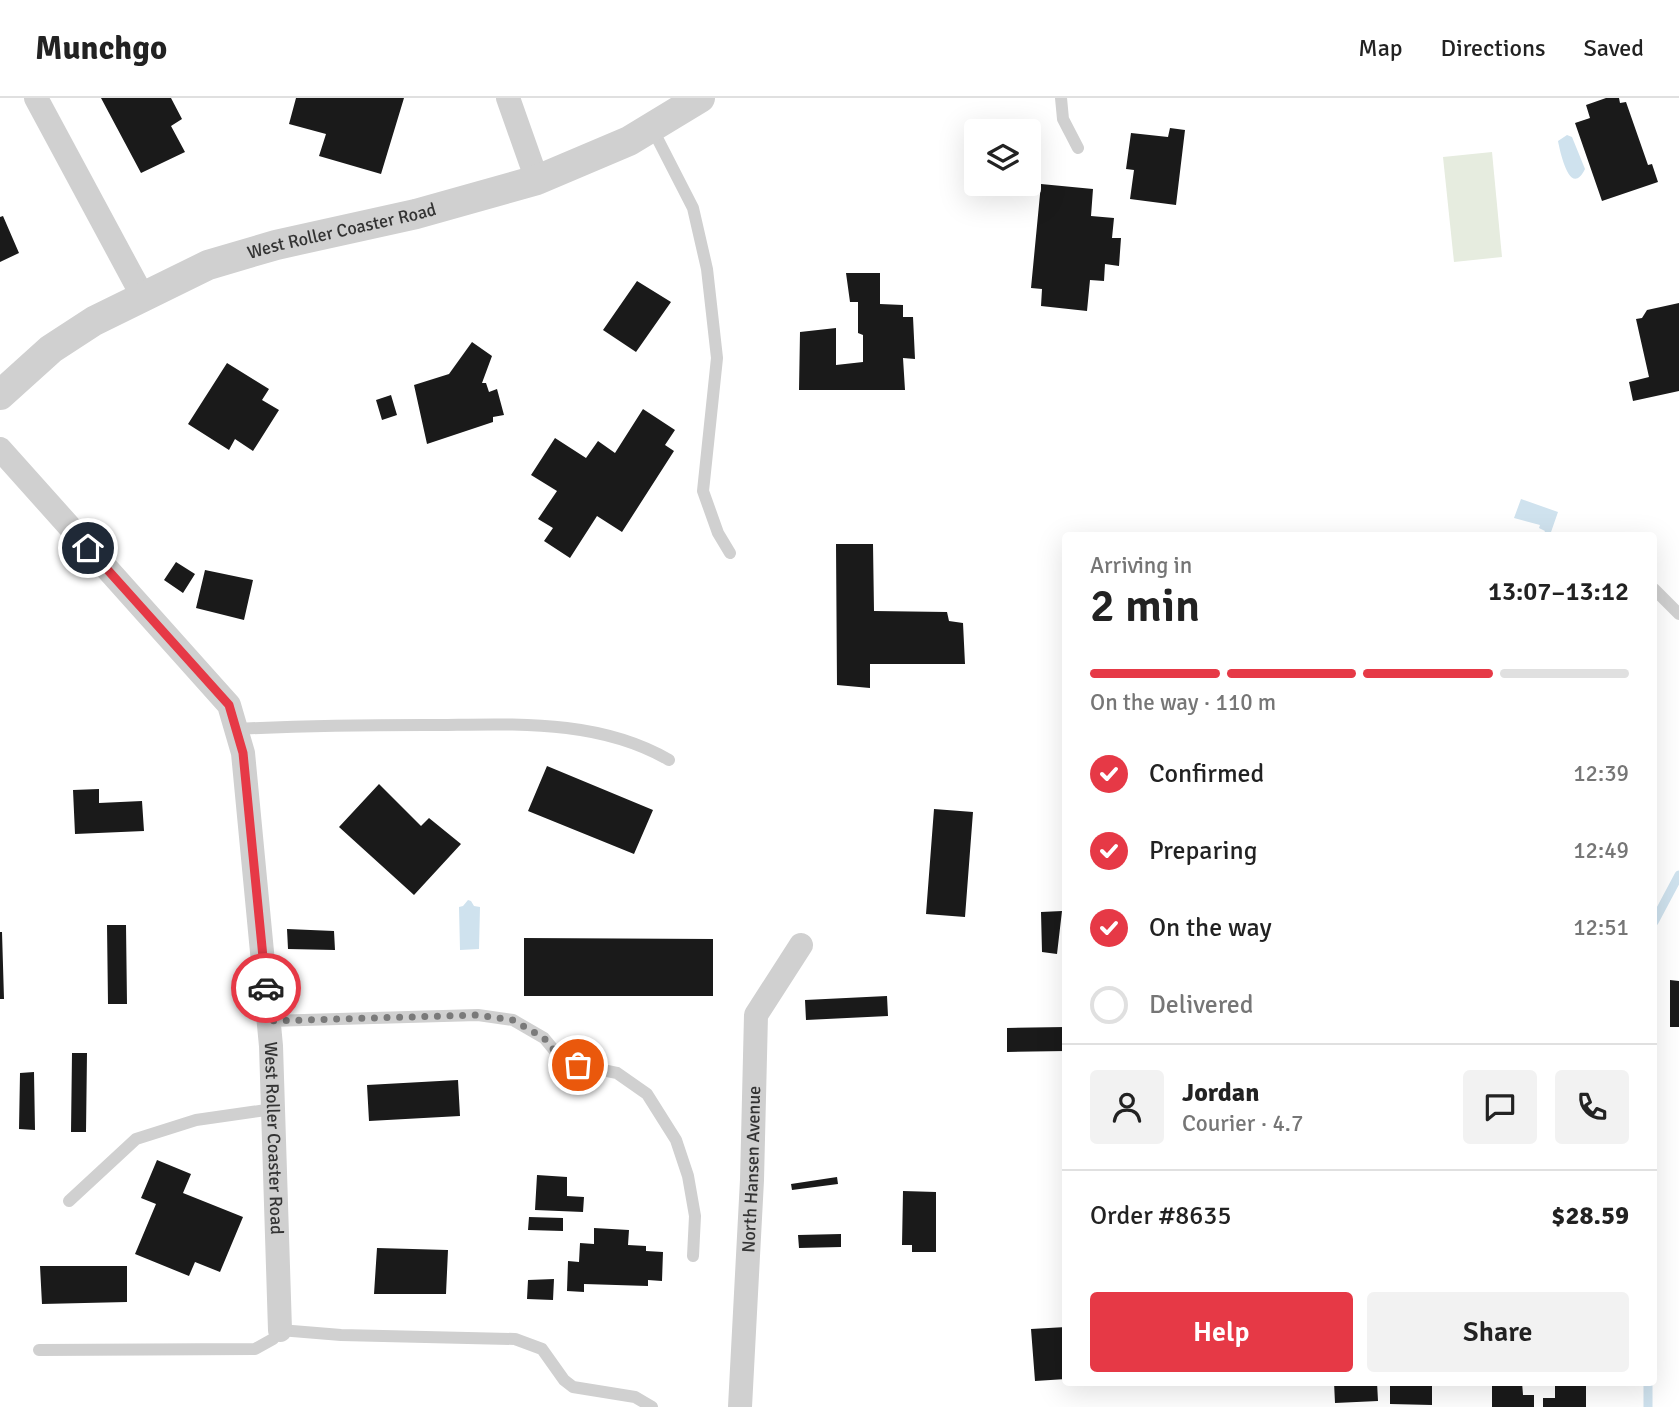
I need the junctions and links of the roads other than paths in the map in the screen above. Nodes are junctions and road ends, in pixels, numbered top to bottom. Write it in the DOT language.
graph roads {
  1 [pos="36,98"];
  2 [pos="508,98"];
  3 [pos="700,98"];
  4 [pos="1061,98"];
  5 [pos="651,127"];
  6 [pos="1078,148"];
  7 [pos="537,180"];
  8 [pos="142,295"];
  9 [pos="0,395"];
  10 [pos="0,449"];
  11 [pos="730,553"];
  12 [pos="1657,592"];
  13 [pos="1679,614"];
  14 [pos="236,729"];
  15 [pos="669,760"];
  16 [pos="801,945"];
  17 [pos="269,1021"];
  18 [pos="273,1109"];
  19 [pos="69,1201"];
  20 [pos="692,1256"];
  21 [pos="280,1330"];
  22 [pos="39,1350"];
  23 [pos="652,1407"];
  24 [pos="740,1407"];
  1 -- 8 [label="street"];
  2 -- 7 [label="street"];
  3 -- 5 [label="street, West Roller Coaster Road"];
  4 -- 6 [label="lane"];
  5 -- 7 [label="street, West Roller Coaster Road"];
  5 -- 11 [label="lane"];
  7 -- 8 [label="street, West Roller Coaster Road"];
  8 -- 9 [label="street, West Roller Coaster Road"];
  10 -- 14 [label="street, West Roller Coaster Road"];
  12 -- 13 [label="lane"];
  14 -- 15 [label="lane"];
  14 -- 17 [label="street, West Roller Coaster Road"];
  16 -- 24 [label="street, North Hansen Avenue"];
  17 -- 18 [label="street, West Roller Coaster Road"];
  17 -- 20 [label="lane"];
  18 -- 19 [label="lane"];
  18 -- 21 [label="street, West Roller Coaster Road"];
  21 -- 22 [label="lane"];
  21 -- 23 [label="lane"];
}
